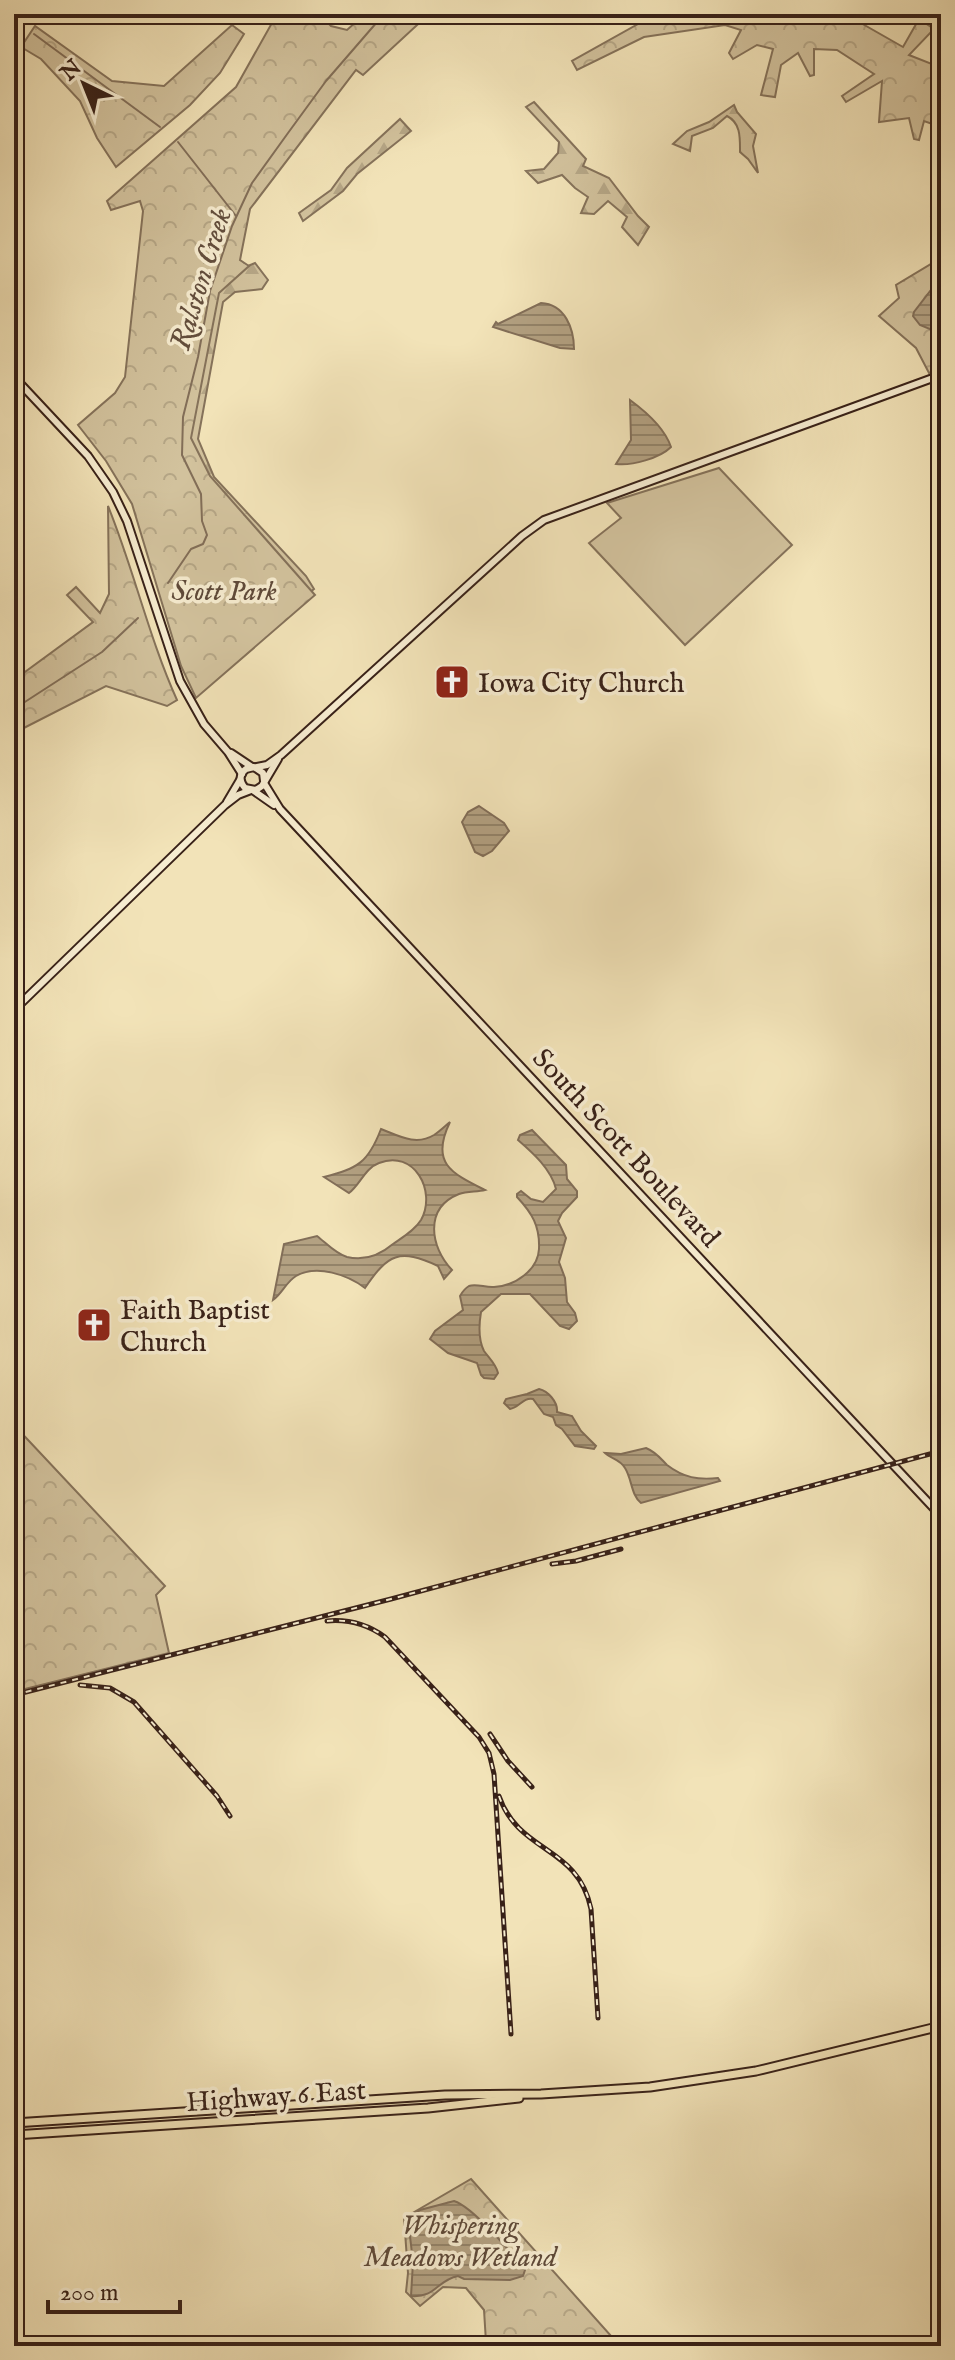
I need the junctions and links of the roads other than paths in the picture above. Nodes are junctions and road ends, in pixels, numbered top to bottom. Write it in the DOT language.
graph roads {
  1 [pos="941,375"];
  2 [pos="14,377"];
  3 [pos="228,752"];
  4 [pos="281,755"];
  5 [pos="254,767"];
  6 [pos="241,776"];
  7 [pos="264,782"];
  8 [pos="252,790"];
  9 [pos="225,805"];
  10 [pos="280,809"];
  11 [pos="14,1010"];
  12 [pos="941,1516"];
  13 [pos="941,2026"];
  14 [pos="541,2094"];
  15 [pos="14,2123"];
  16 [pos="14,2135"];
  1 -- 4 [label="main road"];
  2 -- 3 [label="main road"];
  3 -- 5 [label="main road"];
  3 -- 6 [label="main road"];
  4 -- 5 [label="main road"];
  4 -- 7 [label="main road"];
  5 -- 6 [label="main road"];
  5 -- 7 [label="main road"];
  6 -- 8 [label="main road"];
  6 -- 9 [label="main road"];
  7 -- 8 [label="main road"];
  7 -- 10 [label="main road, South Scott Boulevard"];
  8 -- 9 [label="main road"];
  8 -- 10 [label="main road, South Scott Boulevard"];
  9 -- 11 [label="main road"];
  10 -- 12 [label="main road, South Scott Boulevard"];
  13 -- 14 [label="main road, Highway 6 East"];
  14 -- 15 [label="main road, Highway 6 East"];
  14 -- 16 [label="main road, Highway 6 East"];
}
